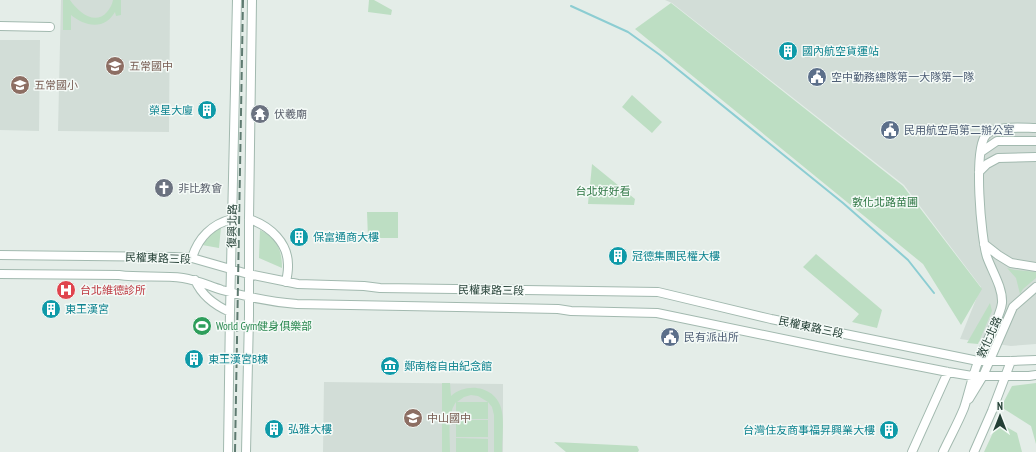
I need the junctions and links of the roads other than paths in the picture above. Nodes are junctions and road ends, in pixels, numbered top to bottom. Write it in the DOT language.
graph roads {
  1 [pos="237,0"];
  2 [pos="252,0"];
  3 [pos="0,26"];
  4 [pos="50,27"];
  5 [pos="1036,128"];
  6 [pos="1036,141"];
  7 [pos="981,152"];
  8 [pos="1036,157"];
  9 [pos="979,172"];
  10 [pos="232,219"];
  11 [pos="249,220"];
  12 [pos="984,244"];
  13 [pos="0,255"];
  14 [pos="192,258"];
  15 [pos="1036,266"];
  16 [pos="231,270"];
  17 [pos="0,274"];
  18 [pos="248,274"];
  19 [pos="195,280"];
  20 [pos="286,282"];
  21 [pos="1036,287"];
  22 [pos="230,292"];
  23 [pos="249,297"];
  24 [pos="230,312"];
  25 [pos="1036,360"];
  26 [pos="978,361"];
  27 [pos="990,361"];
  28 [pos="1011,361"];
  29 [pos="948,372"];
  30 [pos="1036,375"];
  31 [pos="972,376"];
  32 [pos="982,376"];
  33 [pos="1006,376"];
  34 [pos="964,408"];
  35 [pos="228,452"];
  36 [pos="246,452"];
  37 [pos="912,452"];
  38 [pos="943,452"];
  39 [pos="974,452"];
  1 -- 10 [label="main road, 復興北路"];
  2 -- 11 [label="main road, 復興北路"];
  3 -- 4 [label="main road"];
  5 -- 7 [label="main road, 敦化北路"];
  6 -- 7 [label="main road"];
  7 -- 9 [label="main road, 敦化北路"];
  8 -- 9 [label="main road"];
  9 -- 12 [label="main road, 敦化北路"];
  10 -- 14 [label="main road"];
  10 -- 16 [label="main road, 復興北路"];
  11 -- 18 [label="main road, 復興北路"];
  11 -- 20 [label="main road"];
  12 -- 15 [label="main road"];
  12 -- 26 [label="main road, 敦化北路"];
  13 -- 14 [label="main road, 民權東路三段"];
  14 -- 16 [label="main road, 民權東路三段"];
  16 -- 18 [label="main road, 民權東路三段"];
  16 -- 22 [label="main road, 復興北路"];
  17 -- 19 [label="main road, 民權東路三段"];
  18 -- 20 [label="main road, 民權東路三段"];
  18 -- 23 [label="main road, 復興北路"];
  19 -- 22 [label="main road, 民權東路三段"];
  19 -- 24 [label="main road"];
  20 -- 26 [label="main road, 民權東路三段"];
  21 -- 27 [label="main road, 敦化北路"];
  22 -- 23 [label="main road, 民權東路三段"];
  22 -- 24 [label="main road, 復興北路"];
  23 -- 29 [label="main road, 民權東路三段"];
  23 -- 36 [label="main road, 復興北路"];
  24 -- 35 [label="main road, 復興北路"];
  25 -- 28 [label="main road, 民權東路三段"];
  26 -- 27 [label="main road, 民權東路三段"];
  26 -- 31 [label="main road, 敦化北路"];
  27 -- 28 [label="main road, 民權東路三段"];
  27 -- 32 [label="main road, 敦化北路"];
  28 -- 33 [label="main road"];
  29 -- 31 [label="main road, 民權東路三段"];
  29 -- 37 [label="main road"];
  30 -- 33 [label="main road, 民權東路三段"];
  31 -- 32 [label="main road, 民權東路三段"];
  31 -- 34 [label="main road, 敦化北路"];
  32 -- 33 [label="main road, 民權東路三段"];
  32 -- 34 [label="main road, 敦化北路"];
  33 -- 39 [label="main road"];
  34 -- 38 [label="main road, 敦化北路"];
}
